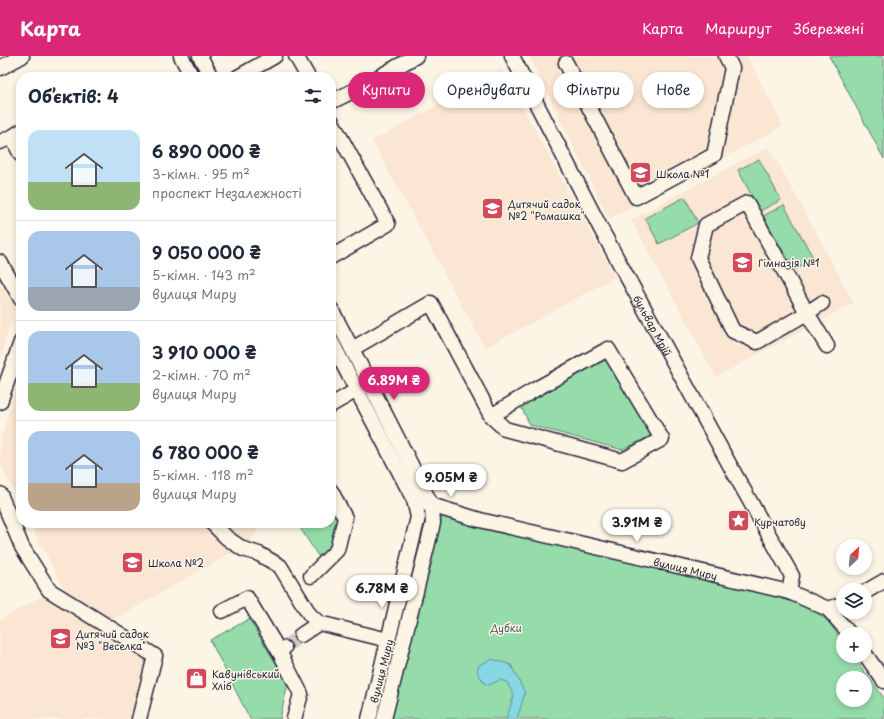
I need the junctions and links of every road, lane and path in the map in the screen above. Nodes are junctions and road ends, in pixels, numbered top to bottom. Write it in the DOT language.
graph roads {
  1 [pos="22,56"];
  2 [pos="181,56"];
  3 [pos="200,56"];
  4 [pos="275,56"];
  5 [pos="296,56"];
  6 [pos="416,56"];
  7 [pos="512,56"];
  8 [pos="726,56"];
  9 [pos="566,63"];
  10 [pos="0,68"];
  11 [pos="189,72"];
  12 [pos="208,72"];
  13 [pos="247,72"];
  14 [pos="305,72"];
  15 [pos="336,100"];
  16 [pos="336,129"];
  17 [pos="11,137"];
  18 [pos="16,146"];
  19 [pos="336,254"];
  20 [pos="0,262"];
  21 [pos="16,290"];
  22 [pos="822,303"];
  23 [pos="808,313"];
  24 [pos="336,319"];
  25 [pos="827,346"];
  26 [pos="352,349"];
  27 [pos="336,351"];
  28 [pos="16,356"];
  29 [pos="356,390"];
  30 [pos="0,402"];
  31 [pos="336,402"];
  32 [pos="491,416"];
  33 [pos="0,494"];
  34 [pos="414,500"];
  35 [pos="336,501"];
  36 [pos="432,506"];
  37 [pos="217,528"];
  38 [pos="311,576"];
  39 [pos="884,580"];
  40 [pos="872,588"];
  41 [pos="789,592"];
  42 [pos="836,606"];
  43 [pos="828,609"];
  44 [pos="222,611"];
  45 [pos="319,623"];
  46 [pos="844,627"];
  47 [pos="301,635"];
  48 [pos="388,640"];
  49 [pos="871,663"];
  50 [pos="884,681"];
  51 [pos="139,719"];
  52 [pos="294,719"];
  53 [pos="369,719"];
  54 [pos="384,719"];
  1 -- 10 [label="street"];
  2 -- 11 [label="street"];
  3 -- 12 [label="street"];
  4 -- 13 [label="street"];
  5 -- 14 [label="street"];
  6 -- 15 [label="street"];
  7 -- 41 [label="street, бульвар Мрій"];
  8 -- 9 [label="street"];
  16 -- 19 [label="street"];
  17 -- 18 [label="street"];
  20 -- 21 [label="street"];
  22 -- 23 [label="street"];
  23 -- 23 [label="street"];
  23 -- 25 [label="street"];
  24 -- 26 [label="street"];
  26 -- 32 [label="street"];
  26 -- 36 [label="street"];
  27 -- 29 [label="street"];
  28 -- 30 [label="street"];
  29 -- 31 [label="street"];
  29 -- 34 [label="street"];
  32 -- 32 [label="street"];
  33 -- 51 [label="street"];
  34 -- 36 [label="street, вулиця Миру"];
  34 -- 48 [label="street, вулиця Миру"];
  35 -- 38 [label="street"];
  36 -- 41 [label="street, вулиця Миру"];
  36 -- 54 [label="street, вулиця Миру"];
  37 -- 45 [label="street"];
  39 -- 40 [label="street"];
  41 -- 43 [label="street, вулиця Миру"];
  42 -- 43 [label="street"];
  43 -- 46 [label="street"];
  44 -- 52 [label="street"];
  45 -- 47 [label="street"];
  45 -- 48 [label="street"];
  48 -- 53 [label="street, вулиця Миру"];
  49 -- 50 [label="street"];
}
